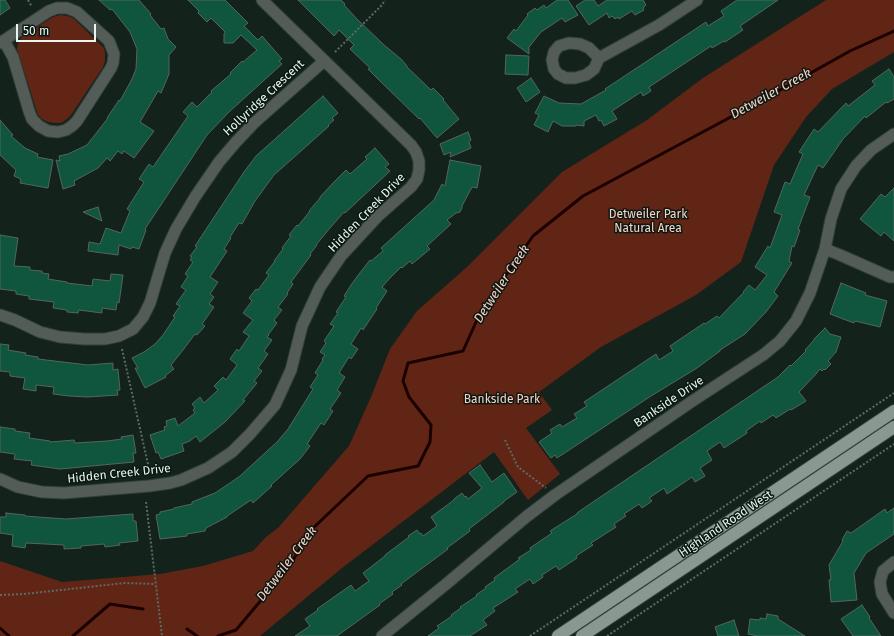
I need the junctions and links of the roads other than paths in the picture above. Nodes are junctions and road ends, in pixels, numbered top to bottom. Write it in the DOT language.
graph roads {
  1 [pos="262,0"];
  2 [pos="697,0"];
  3 [pos="2,42"];
  4 [pos="598,58"];
  5 [pos="324,61"];
  6 [pos="894,134"];
  7 [pos="824,249"];
  8 [pos="894,277"];
  9 [pos="0,315"];
  10 [pos="894,411"];
  11 [pos="894,427"];
  12 [pos="0,479"];
  13 [pos="894,562"];
  14 [pos="894,612"];
  15 [pos="382,636"];
  16 [pos="558,636"];
  17 [pos="582,636"];
  1 -- 5 [label="street, Hidden Creek Drive"];
  2 -- 4 [label="street"];
  3 -- 3 [label="street"];
  5 -- 9 [label="street, Hollyridge Crescent"];
  5 -- 12 [label="street, Hidden Creek Drive"];
  6 -- 7 [label="street, Bankside Drive"];
  7 -- 8 [label="street"];
  7 -- 15 [label="street, Bankside Drive"];
  10 -- 16 [label="main road, Highland Road West"];
  11 -- 17 [label="main road, Highland Road West"];
  13 -- 14 [label="street"];
}
